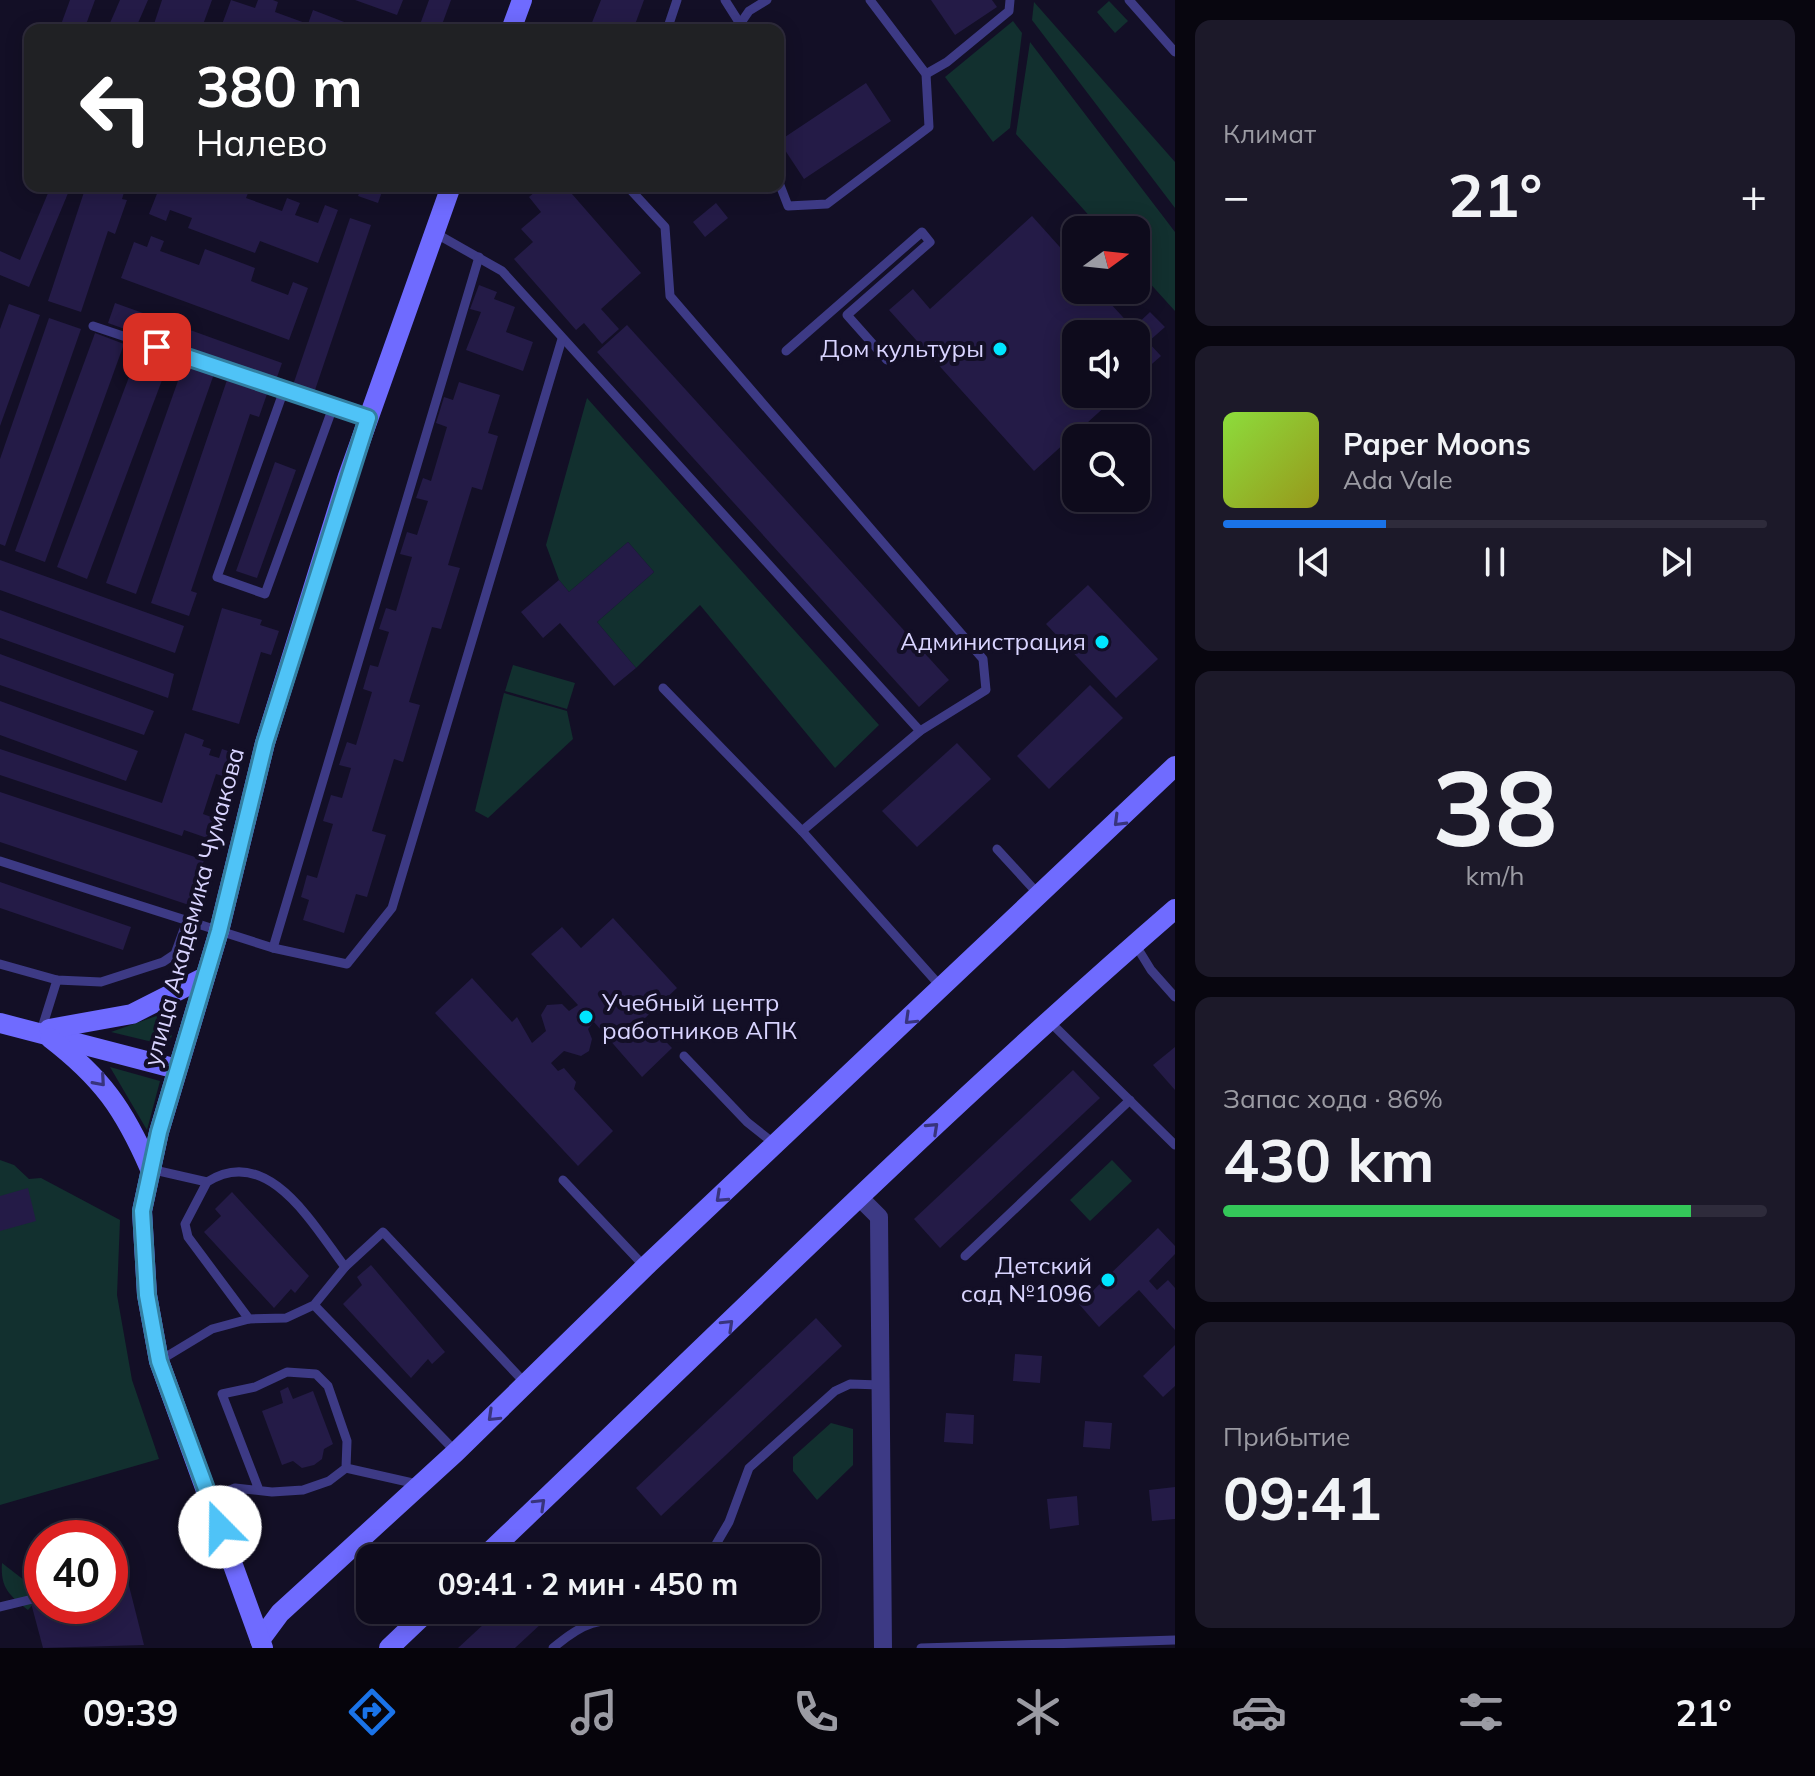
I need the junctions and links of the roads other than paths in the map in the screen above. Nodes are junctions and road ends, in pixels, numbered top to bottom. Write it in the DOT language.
graph roads {
  1 [pos="522,0"];
  2 [pos="677,0"];
  3 [pos="725,0"];
  4 [pos="767,0"];
  5 [pos="870,0"];
  6 [pos="1010,0"];
  7 [pos="1129,0"];
  8 [pos="513,24"];
  9 [pos="669,24"];
  10 [pos="740,24"];
  11 [pos="743,24"];
  12 [pos="1175,52"];
  13 [pos="926,74"];
  14 [pos="449,192"];
  15 [pos="633,192"];
  16 [pos="783,192"];
  17 [pos="435,233"];
  18 [pos="479,257"];
  19 [pos="93,326"];
  20 [pos="562,339"];
  21 [pos="786,351"];
  22 [pos="887,360"];
  23 [pos="284,390"];
  24 [pos="333,407"];
  25 [pos="368,418"];
  26 [pos="663,688"];
  27 [pos="920,731"];
  28 [pos="1175,766"];
  29 [pos="802,831"];
  30 [pos="997,849"];
  31 [pos="0,861"];
  32 [pos="1041,896"];
  33 [pos="1175,909"];
  34 [pos="187,921"];
  35 [pos="219,931"];
  36 [pos="1135,944"];
  37 [pos="273,948"];
  38 [pos="0,964"];
  39 [pos="205,977"];
  40 [pos="57,980"];
  41 [pos="942,988"];
  42 [pos="1175,997"];
  43 [pos="1048,1020"];
  44 [pos="0,1023"];
  45 [pos="41,1031"];
  46 [pos="684,1056"];
  47 [pos="177,1069"];
  48 [pos="1130,1100"];
  49 [pos="776,1145"];
  50 [pos="1175,1145"];
  51 [pos="150,1169"];
  52 [pos="563,1180"];
  53 [pos="207,1182"];
  54 [pos="860,1198"];
  55 [pos="965,1256"];
  56 [pos="345,1267"];
  57 [pos="645,1267"];
  58 [pos="314,1305"];
  59 [pos="249,1319"];
  60 [pos="159,1361"];
  61 [pos="527,1385"];
  62 [pos="880,1385"];
  63 [pos="456,1452"];
  64 [pos="346,1468"];
  65 [pos="421,1485"];
  66 [pos="259,1490"];
  67 [pos="209,1499"];
  68 [pos="498,1544"];
  69 [pos="716,1544"];
  70 [pos="24,1601"];
  71 [pos="0,1607"];
  72 [pos="414,1624"];
  73 [pos="589,1624"];
  74 [pos="1175,1640"];
  75 [pos="262,1644"];
  76 [pos="389,1648"];
  77 [pos="553,1648"];
  78 [pos="883,1648"];
  79 [pos="921,1648"];
  1 -- 8 [label="street"];
  2 -- 9 [label="lane"];
  3 -- 10 [label="lane"];
  4 -- 11 [label="lane"];
  5 -- 13 [label="lane"];
  6 -- 13 [label="lane"];
  7 -- 12 [label="lane"];
  13 -- 16 [label="lane"];
  14 -- 17 [label="street, улица Академика Чумакова"];
  15 -- 27 [label="lane"];
  17 -- 18 [label="lane"];
  17 -- 25 [label="street, улица Академика Чумакова"];
  18 -- 20 [label="lane"];
  18 -- 37 [label="lane"];
  19 -- 23 [label="lane"];
  20 -- 27 [label="lane"];
  20 -- 37 [label="lane"];
  21 -- 22 [label="lane"];
  23 -- 24 [label="lane"];
  23 -- 24 [label="lane"];
  24 -- 25 [label="lane"];
  25 -- 35 [label="street, улица Академика Чумакова"];
  26 -- 29 [label="lane"];
  27 -- 29 [label="lane"];
  28 -- 32 [label="street, one-way"];
  29 -- 41 [label="lane"];
  30 -- 32 [label="lane"];
  31 -- 34 [label="lane"];
  32 -- 41 [label="street"];
  33 -- 36 [label="street"];
  34 -- 35 [label="lane"];
  34 -- 40 [label="lane"];
  35 -- 37 [label="lane"];
  35 -- 39 [label="street, улица Академика Чумакова"];
  36 -- 42 [label="lane"];
  36 -- 43 [label="street"];
  38 -- 40 [label="lane"];
  39 -- 45 [label="street"];
  39 -- 47 [label="street, улица Академика Чумакова"];
  40 -- 45 [label="lane"];
  41 -- 49 [label="street, one-way"];
  43 -- 48 [label="lane"];
  54 -- 43 [label="street, one-way"];
  44 -- 45 [label="street"];
  45 -- 47 [label="street"];
  45 -- 51 [label="street, one-way"];
  46 -- 49 [label="lane"];
  47 -- 51 [label="street, улица Академика Чумакова"];
  48 -- 50 [label="lane"];
  48 -- 55 [label="lane"];
  49 -- 57 [label="street, one-way"];
  51 -- 53 [label="lane"];
  51 -- 60 [label="street, улица Академика Чумакова"];
  52 -- 57 [label="lane"];
  53 -- 56 [label="lane"];
  53 -- 59 [label="lane"];
  54 -- 62 [label="street"];
  68 -- 54 [label="street, one-way"];
  56 -- 58 [label="lane"];
  56 -- 61 [label="lane"];
  57 -- 61 [label="street"];
  58 -- 59 [label="lane"];
  58 -- 63 [label="lane"];
  59 -- 60 [label="lane"];
  60 -- 67 [label="street, улица Академика Чумакова"];
  61 -- 63 [label="street, one-way"];
  62 -- 69 [label="lane"];
  62 -- 78 [label="street"];
  63 -- 65 [label="street"];
  64 -- 65 [label="lane"];
  64 -- 66 [label="lane"];
  64 -- 66 [label="lane"];
  65 -- 75 [label="street"];
  66 -- 67 [label="lane"];
  67 -- 75 [label="street, улица Академика Чумакова"];
  70 -- 71 [label="lane"];
  72 -- 76 [label="street"];
  73 -- 77 [label="lane"];
  74 -- 79 [label="lane"];
}
